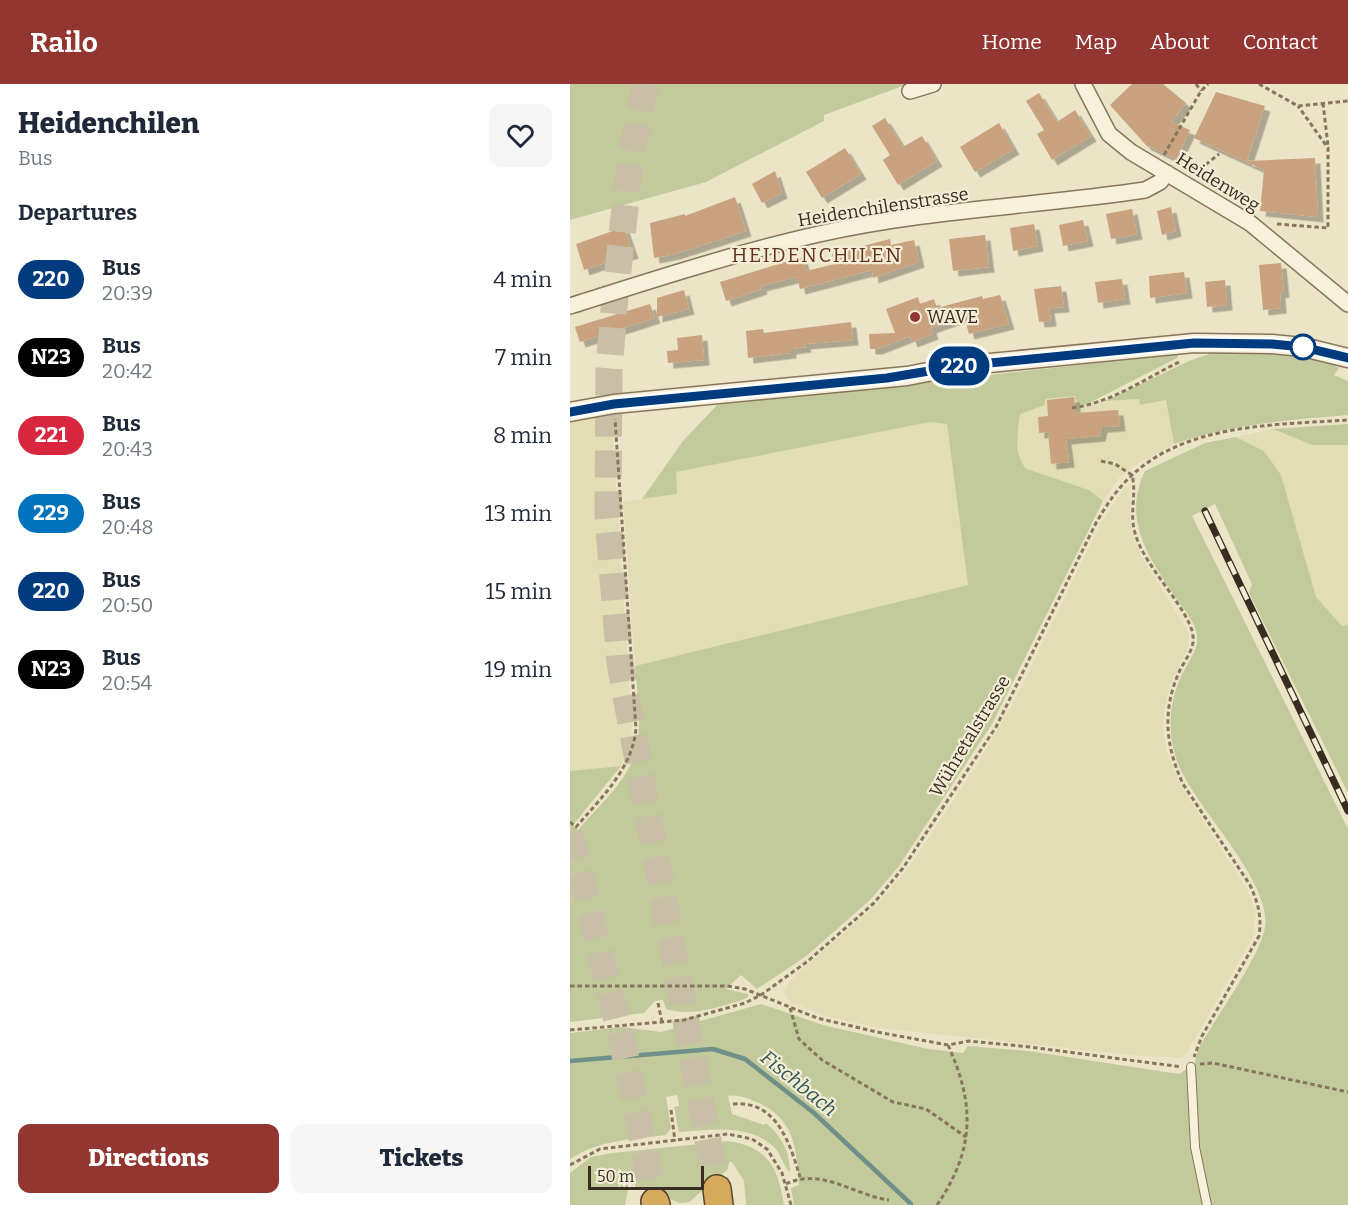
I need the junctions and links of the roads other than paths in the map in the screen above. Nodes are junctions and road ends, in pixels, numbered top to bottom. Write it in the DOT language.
graph roads {
  1 [pos="933,84"];
  2 [pos="1083,84"];
  3 [pos="910,91"];
  4 [pos="1162,170"];
  5 [pos="1348,304"];
  6 [pos="570,306"];
  7 [pos="1348,358"];
  8 [pos="570,412"];
  9 [pos="1191,1067"];
  10 [pos="1207,1205"];
  1 -- 3 [label="street"];
  2 -- 4 [label="street, Heidenweg"];
  4 -- 5 [label="street, Heidenweg"];
  4 -- 6 [label="street, Heidenchilenstrasse"];
  7 -- 8 [label="street"];
  9 -- 10 [label="lane"];
}
